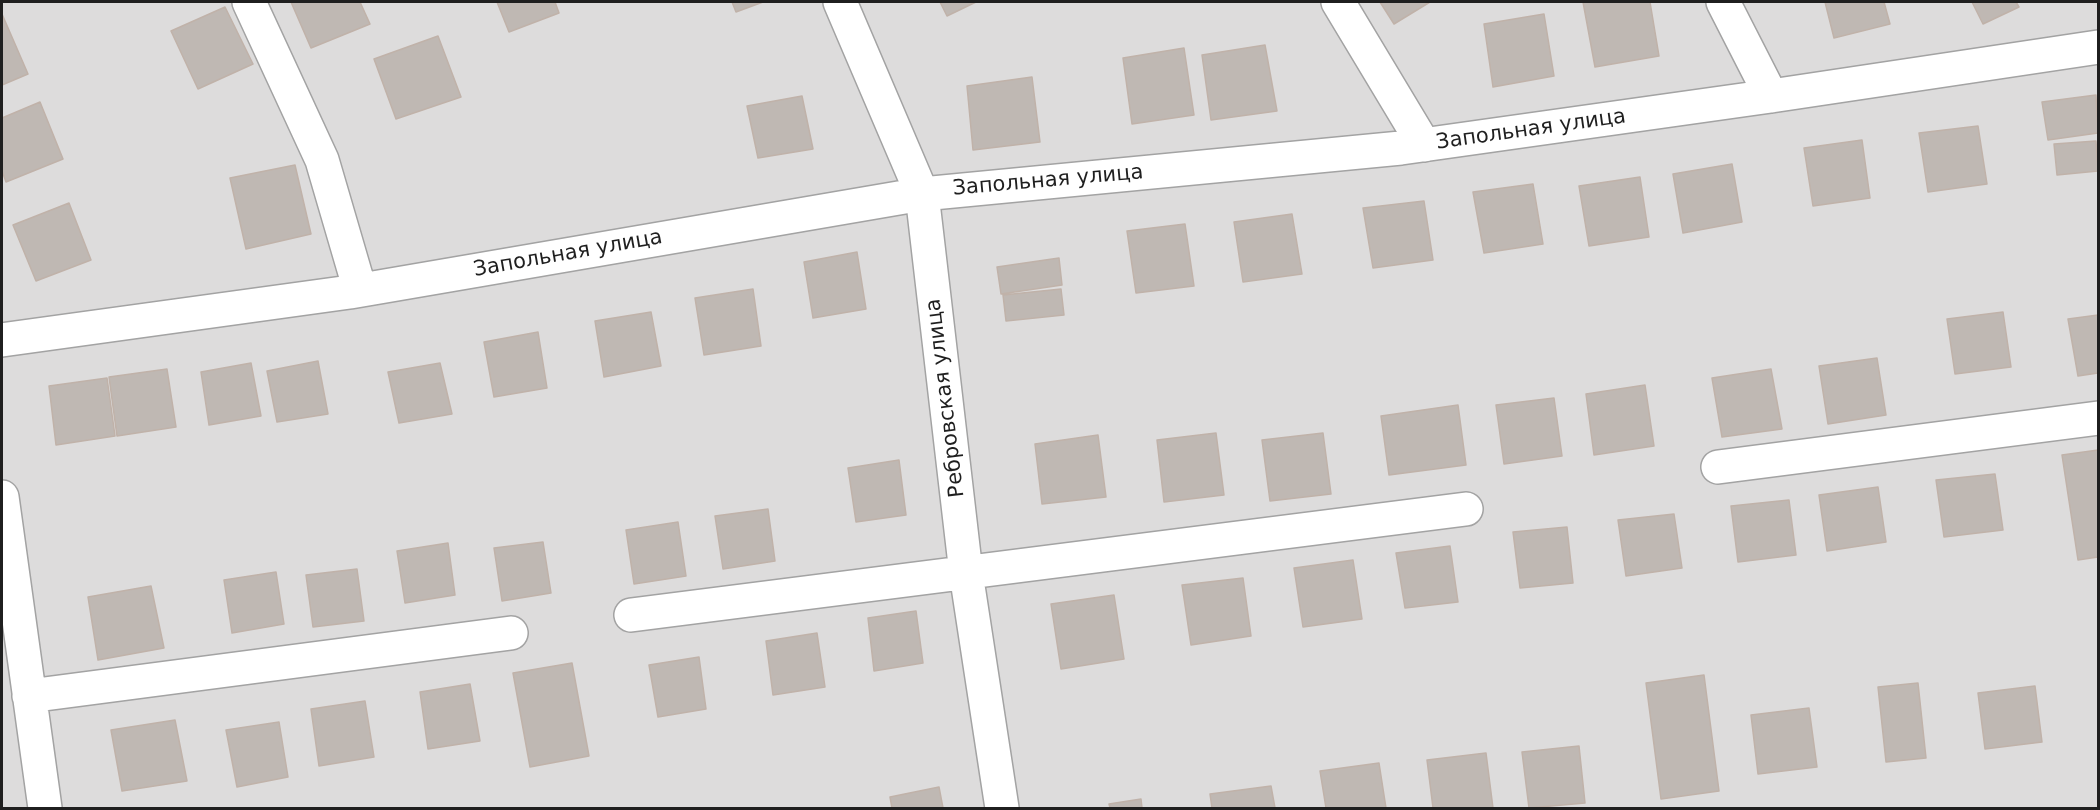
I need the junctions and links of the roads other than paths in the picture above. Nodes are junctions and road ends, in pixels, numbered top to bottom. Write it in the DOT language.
graph roads {
  1 [pos="249,2"];
  2 [pos="840,2"];
  3 [pos="1338,2"];
  4 [pos="1722,2"];
  5 [pos="2098,47"];
  6 [pos="1771,96"];
  7 [pos="1424,145"];
  8 [pos="922,194"];
  9 [pos="360,290"];
  10 [pos="2,340"];
  11 [pos="2098,418"];
  12 [pos="1718,467"];
  13 [pos="2,497"];
  14 [pos="1466,509"];
  15 [pos="966,573"];
  16 [pos="631,615"];
  17 [pos="511,633"];
  18 [pos="29,696"];
  19 [pos="45,808"];
  20 [pos="1002,808"];
  1 -- 9 [label="street"];
  2 -- 8 [label="street, Ребровская улица"];
  3 -- 7 [label="street"];
  4 -- 6 [label="street"];
  5 -- 6 [label="street, Запольная улица"];
  6 -- 7 [label="street, Запольная улица"];
  7 -- 8 [label="street, Запольная улица"];
  8 -- 9 [label="street, Запольная улица"];
  8 -- 15 [label="street, Ребровская улица"];
  9 -- 10 [label="street, Запольная улица"];
  11 -- 12 [label="street"];
  13 -- 18 [label="street"];
  14 -- 15 [label="street"];
  15 -- 16 [label="street"];
  15 -- 20 [label="street, Ребровская улица"];
  17 -- 18 [label="street"];
  18 -- 19 [label="street"];
}
